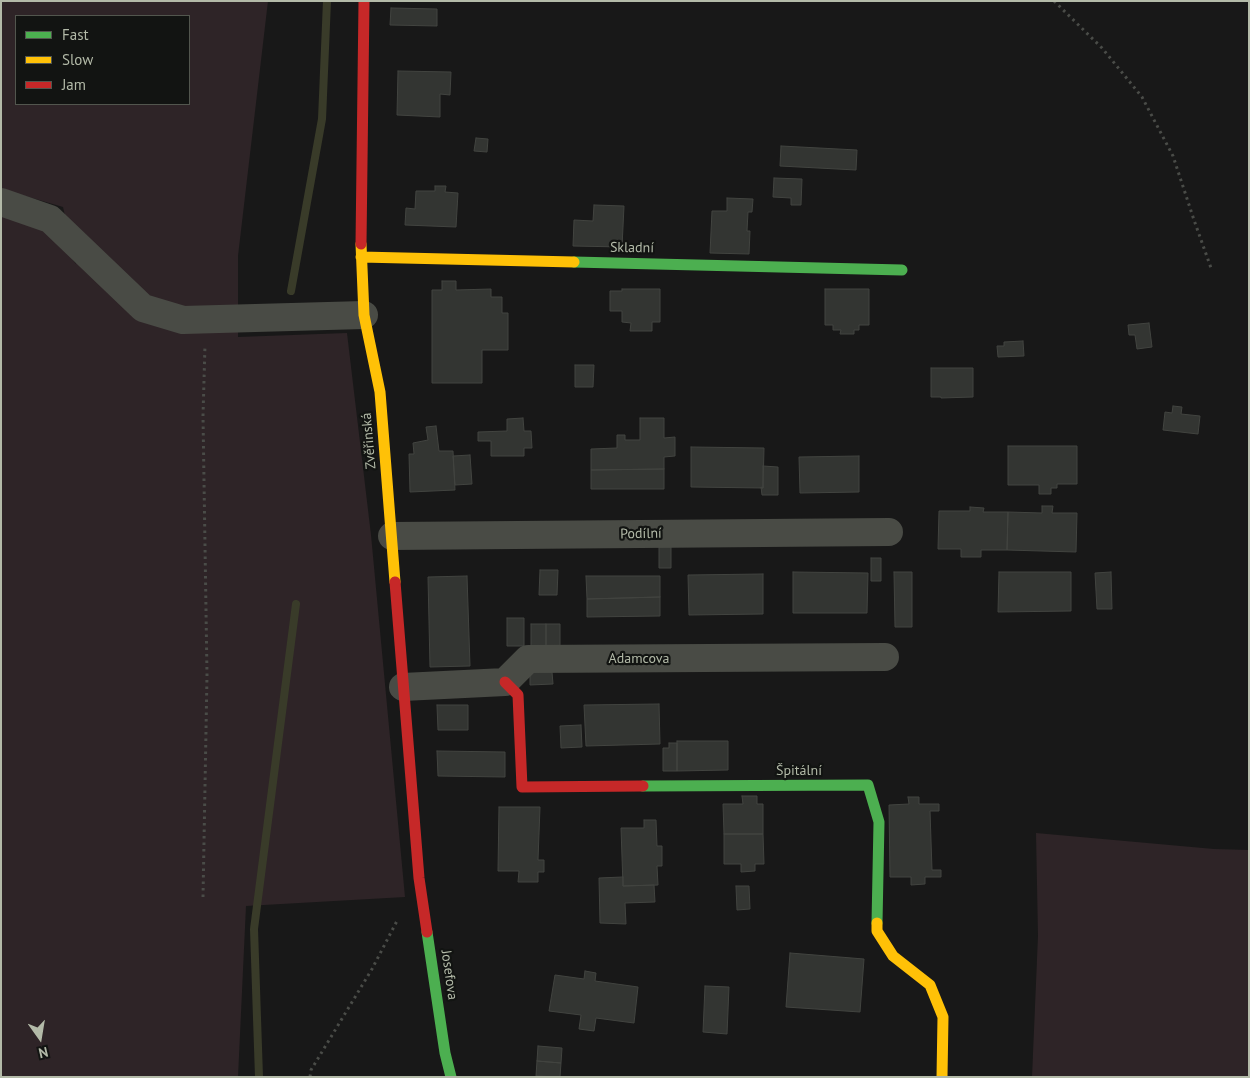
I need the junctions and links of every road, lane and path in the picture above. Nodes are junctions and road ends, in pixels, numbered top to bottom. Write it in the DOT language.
graph roads {
  1 [pos="364,1"];
  2 [pos="1054,1"];
  3 [pos="1,202"];
  4 [pos="361,257"];
  5 [pos="1211,268"];
  6 [pos="902,270"];
  7 [pos="364,315"];
  8 [pos="205,319"];
  9 [pos="889,532"];
  10 [pos="392,536"];
  11 [pos="885,657"];
  12 [pos="505,682"];
  13 [pos="403,687"];
  14 [pos="419,878"];
  15 [pos="203,897"];
  16 [pos="310,1077"];
  17 [pos="451,1077"];
  18 [pos="942,1077"];
  1 -- 4 [label="street, Zvěřinská"];
  2 -- 5 [label="path"];
  3 -- 8 [label="street"];
  4 -- 6 [label="street, Skladní"];
  4 -- 7 [label="street, Zvěřinská"];
  7 -- 8 [label="street"];
  7 -- 10 [label="street, Zvěřinská"];
  8 -- 15 [label="path"];
  9 -- 10 [label="street, Podílní"];
  10 -- 13 [label="street, Zvěřinská"];
  11 -- 12 [label="street, Adamcova"];
  12 -- 13 [label="street"];
  12 -- 18 [label="street, Špitální"];
  13 -- 14 [label="street, Zvěřinská"];
  14 -- 16 [label="path"];
  14 -- 17 [label="street, Josefova"];
}
